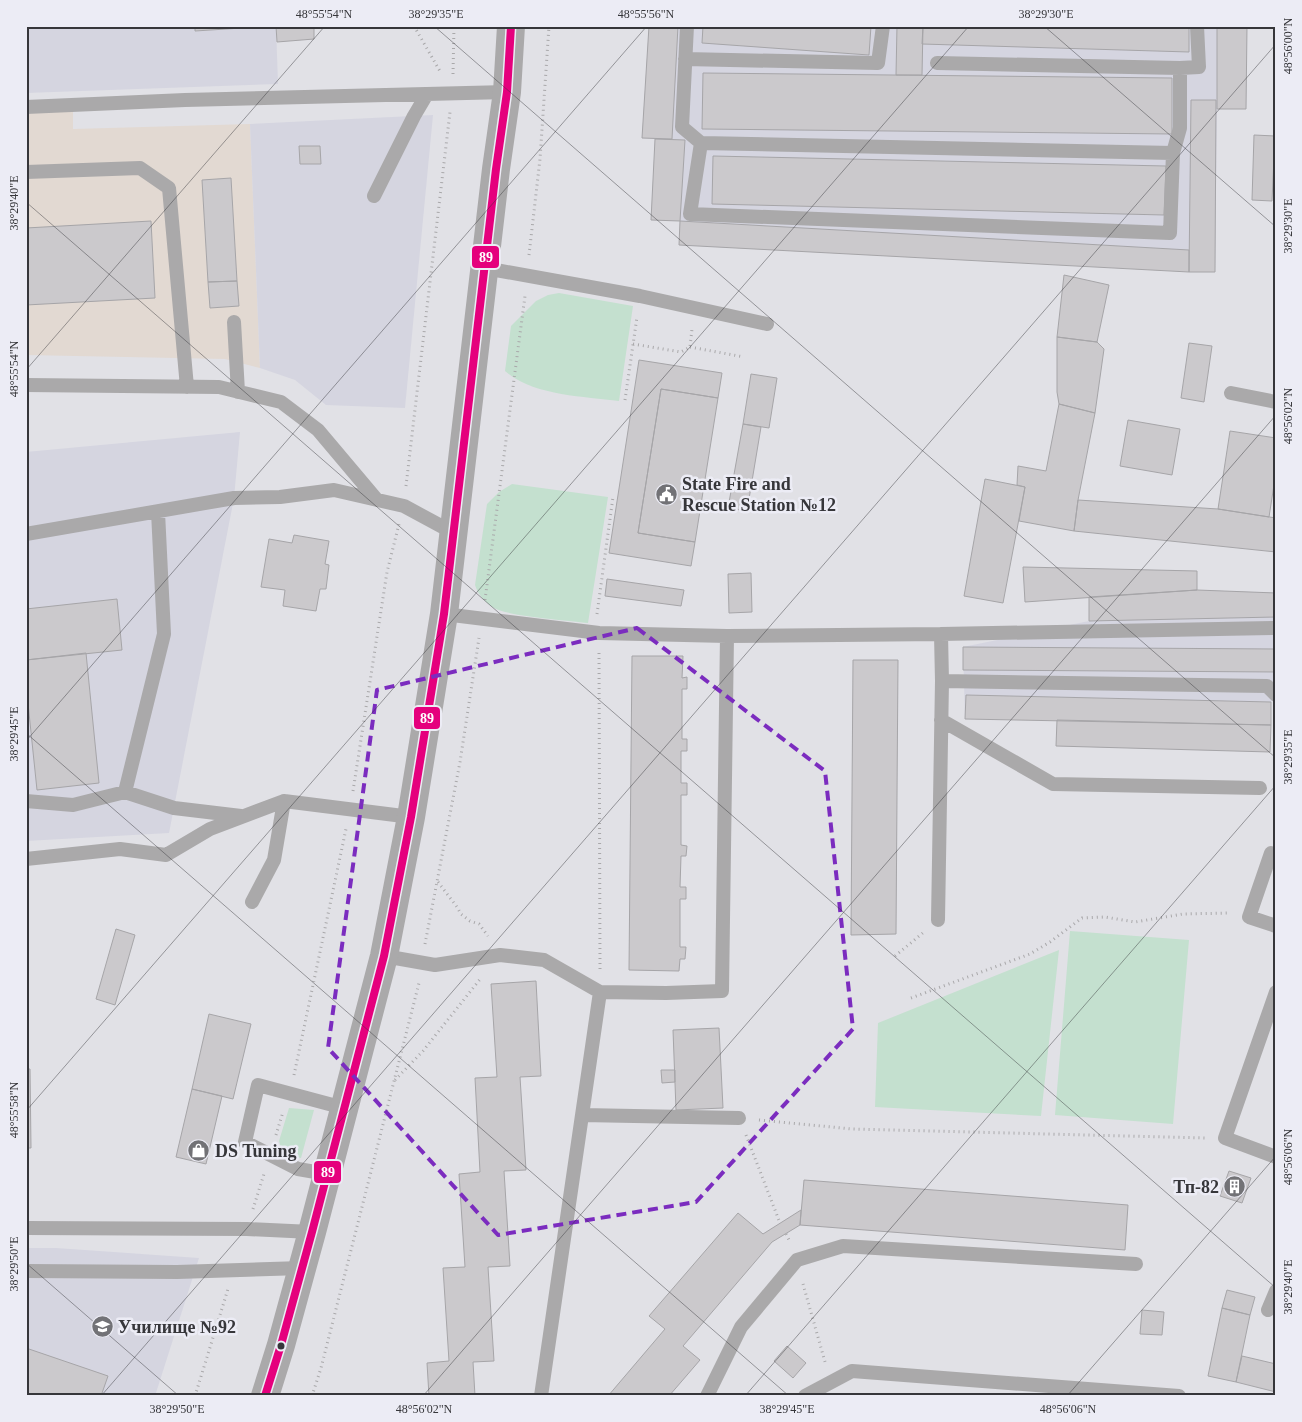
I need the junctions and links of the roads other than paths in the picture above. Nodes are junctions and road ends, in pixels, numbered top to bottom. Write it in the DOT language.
graph roads {
  1 [pos="511,26"];
  2 [pos="687,26"];
  3 [pos="883,26"];
  4 [pos="1197,26"];
  5 [pos="685,59"];
  6 [pos="937,63"];
  7 [pos="1180,68"];
  8 [pos="508,92"];
  9 [pos="427,94"];
  10 [pos="26,107"];
  11 [pos="701,143"];
  12 [pos="1173,153"];
  13 [pos="26,172"];
  14 [pos="374,196"];
  15 [pos="485,268"];
  16 [pos="234,322"];
  17 [pos="767,324"];
  18 [pos="26,385"];
  19 [pos="187,387"];
  20 [pos="238,392"];
  21 [pos="1230,393"];
  22 [pos="1276,402"];
  23 [pos="377,500"];
  24 [pos="158,512"];
  25 [pos="454,533"];
  26 [pos="26,534"];
  27 [pos="444,614"];
  28 [pos="1276,628"];
  29 [pos="940,634"];
  30 [pos="727,636"];
  31 [pos="942,681"];
  32 [pos="1276,695"];
  33 [pos="941,720"];
  34 [pos="1260,788"];
  35 [pos="125,792"];
  36 [pos="26,801"];
  37 [pos="284,801"];
  38 [pos="244,816"];
  39 [pos="411,817"];
  40 [pos="1272,853"];
  41 [pos="26,859"];
  42 [pos="252,902"];
  43 [pos="938,920"];
  44 [pos="1276,926"];
  45 [pos="384,956"];
  46 [pos="600,992"];
  47 [pos="1276,992"];
  48 [pos="344,1108"];
  49 [pos="582,1115"];
  50 [pos="739,1118"];
  51 [pos="1276,1157"];
  52 [pos="327,1174"];
  53 [pos="26,1228"];
  54 [pos="312,1232"];
  55 [pos="1136,1264"];
  56 [pos="302,1268"];
  57 [pos="26,1271"];
  58 [pos="1276,1290"];
  59 [pos="1268,1310"];
  60 [pos="266,1396"];
  61 [pos="541,1396"];
  62 [pos="707,1396"];
  63 [pos="805,1396"];
  64 [pos="1179,1396"];
  1 -- 8 [label="main road"];
  2 -- 5 [label="lane"];
  3 -- 5 [label="lane"];
  4 -- 7 [label="lane"];
  5 -- 11 [label="lane"];
  6 -- 7 [label="lane"];
  7 -- 12 [label="lane"];
  8 -- 9 [label="lane"];
  8 -- 15 [label="main road"];
  9 -- 10 [label="lane"];
  9 -- 14 [label="lane"];
  11 -- 12 [label="lane"];
  11 -- 12 [label="lane"];
  13 -- 19 [label="lane"];
  15 -- 17 [label="lane"];
  15 -- 25 [label="main road"];
  16 -- 20 [label="lane"];
  18 -- 19 [label="lane"];
  19 -- 20 [label="lane"];
  20 -- 23 [label="lane"];
  21 -- 22 [label="lane"];
  23 -- 24 [label="lane"];
  23 -- 25 [label="lane"];
  24 -- 26 [label="lane"];
  24 -- 35 [label="lane"];
  25 -- 27 [label="main road"];
  27 -- 30 [label="lane"];
  27 -- 39 [label="main road"];
  28 -- 29 [label="lane"];
  29 -- 30 [label="lane"];
  29 -- 31 [label="lane"];
  30 -- 46 [label="lane"];
  31 -- 32 [label="lane"];
  31 -- 33 [label="lane"];
  33 -- 34 [label="lane"];
  33 -- 43 [label="lane"];
  35 -- 36 [label="lane"];
  35 -- 38 [label="lane"];
  37 -- 38 [label="lane"];
  37 -- 39 [label="lane"];
  37 -- 42 [label="lane"];
  38 -- 41 [label="lane"];
  39 -- 45 [label="main road"];
  40 -- 44 [label="lane"];
  45 -- 46 [label="lane"];
  45 -- 48 [label="main road"];
  46 -- 49 [label="lane"];
  47 -- 51 [label="lane"];
  48 -- 52 [label="main road"];
  48 -- 52 [label="lane"];
  49 -- 50 [label="lane"];
  49 -- 61 [label="lane"];
  52 -- 54 [label="main road"];
  53 -- 54 [label="lane"];
  54 -- 56 [label="main road"];
  55 -- 62 [label="lane"];
  56 -- 57 [label="lane"];
  56 -- 60 [label="main road"];
  58 -- 59 [label="lane"];
  63 -- 64 [label="lane"];
}
